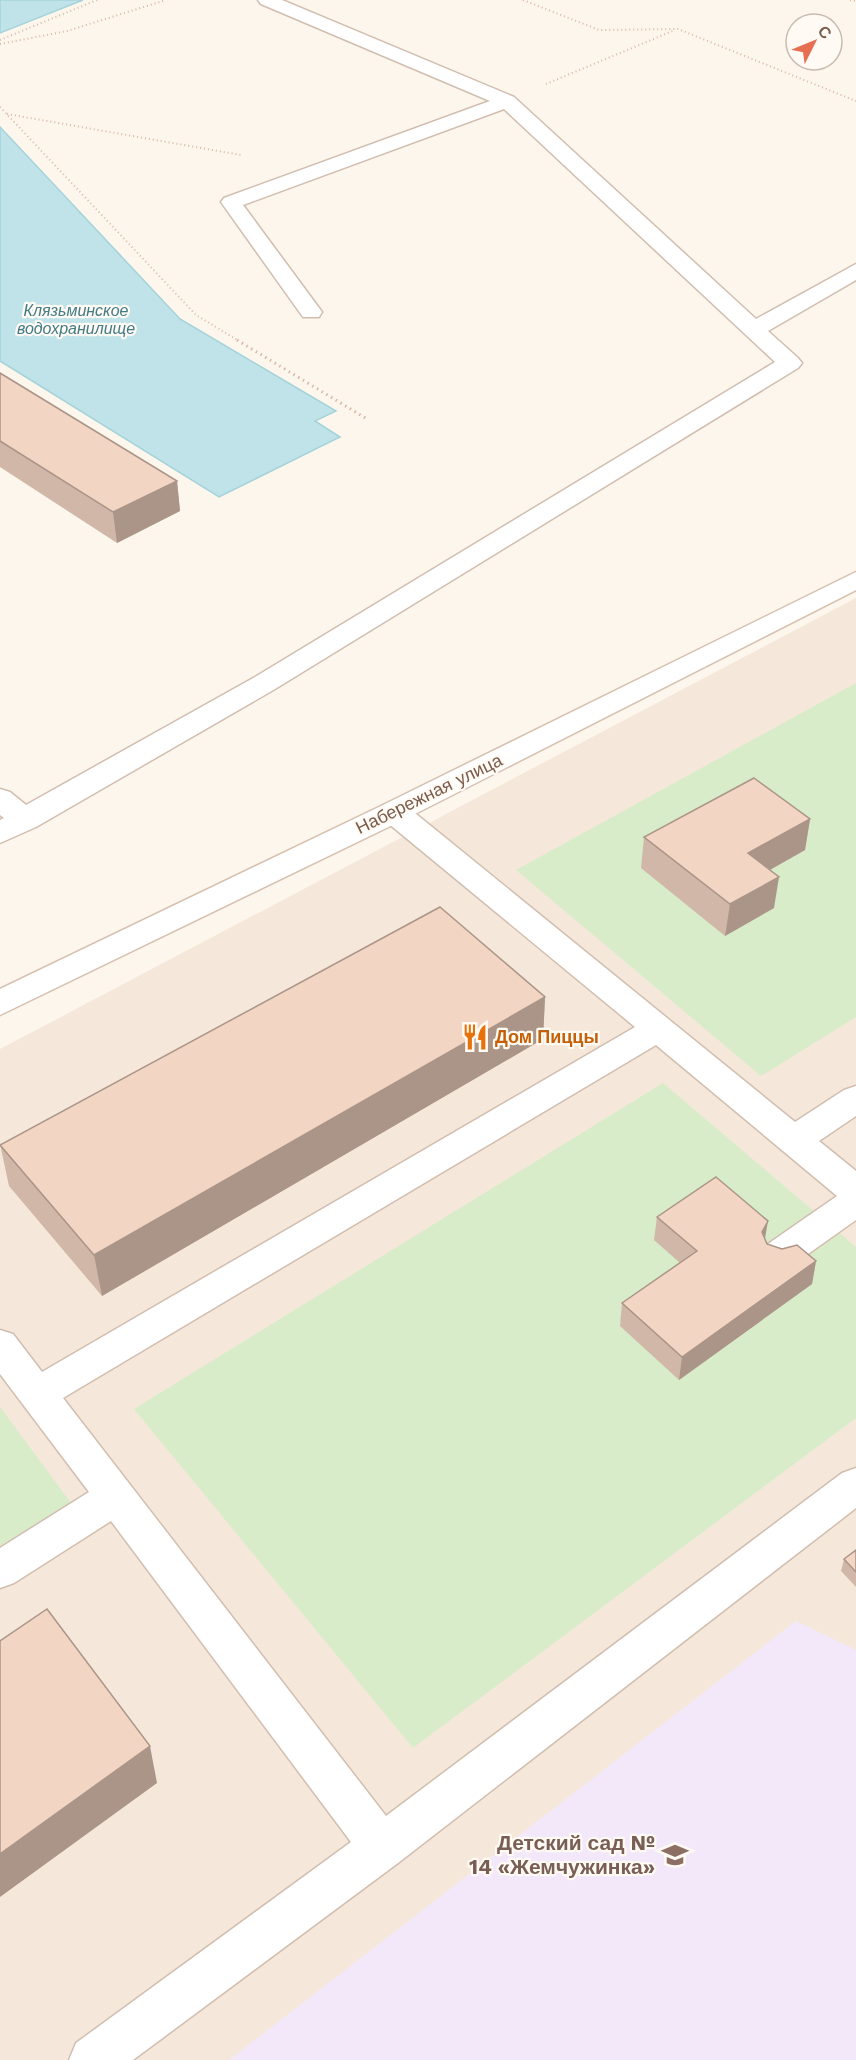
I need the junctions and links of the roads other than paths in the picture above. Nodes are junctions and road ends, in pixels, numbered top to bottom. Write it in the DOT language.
graph roads {
  1 [pos="267,0"];
  2 [pos="507,101"];
  3 [pos="856,271"];
  4 [pos="311,312"];
  5 [pos="753,330"];
  6 [pos="853,585"];
  7 [pos="0,799"];
  8 [pos="394,812"];
  9 [pos="12,826"];
  10 [pos="0,1003"];
  11 [pos="658,1029"];
  12 [pos="856,1099"];
  13 [pos="794,1140"];
  14 [pos="856,1191"];
  15 [pos="856,1201"];
  16 [pos="778,1256"];
  17 [pos="0,1345"];
  18 [pos="37,1394"];
  19 [pos="856,1485"];
  20 [pos="117,1496"];
  21 [pos="0,1570"];
  22 [pos="382,1847"];
  23 [pos="93,2060"];
  1 -- 2 [label="street"];
  2 -- 4 [label="street"];
  2 -- 5 [label="street"];
  3 -- 5 [label="street"];
  5 -- 9 [label="street"];
  6 -- 8 [label="street, Набережная улица"];
  7 -- 9 [label="street"];
  8 -- 10 [label="street, Набережная улица"];
  8 -- 11 [label="street"];
  11 -- 13 [label="street"];
  11 -- 18 [label="street"];
  12 -- 13 [label="street"];
  13 -- 14 [label="street"];
  15 -- 16 [label="street"];
  17 -- 18 [label="street"];
  18 -- 20 [label="street"];
  19 -- 22 [label="street"];
  20 -- 21 [label="street"];
  20 -- 22 [label="street"];
  22 -- 23 [label="street"];
}
